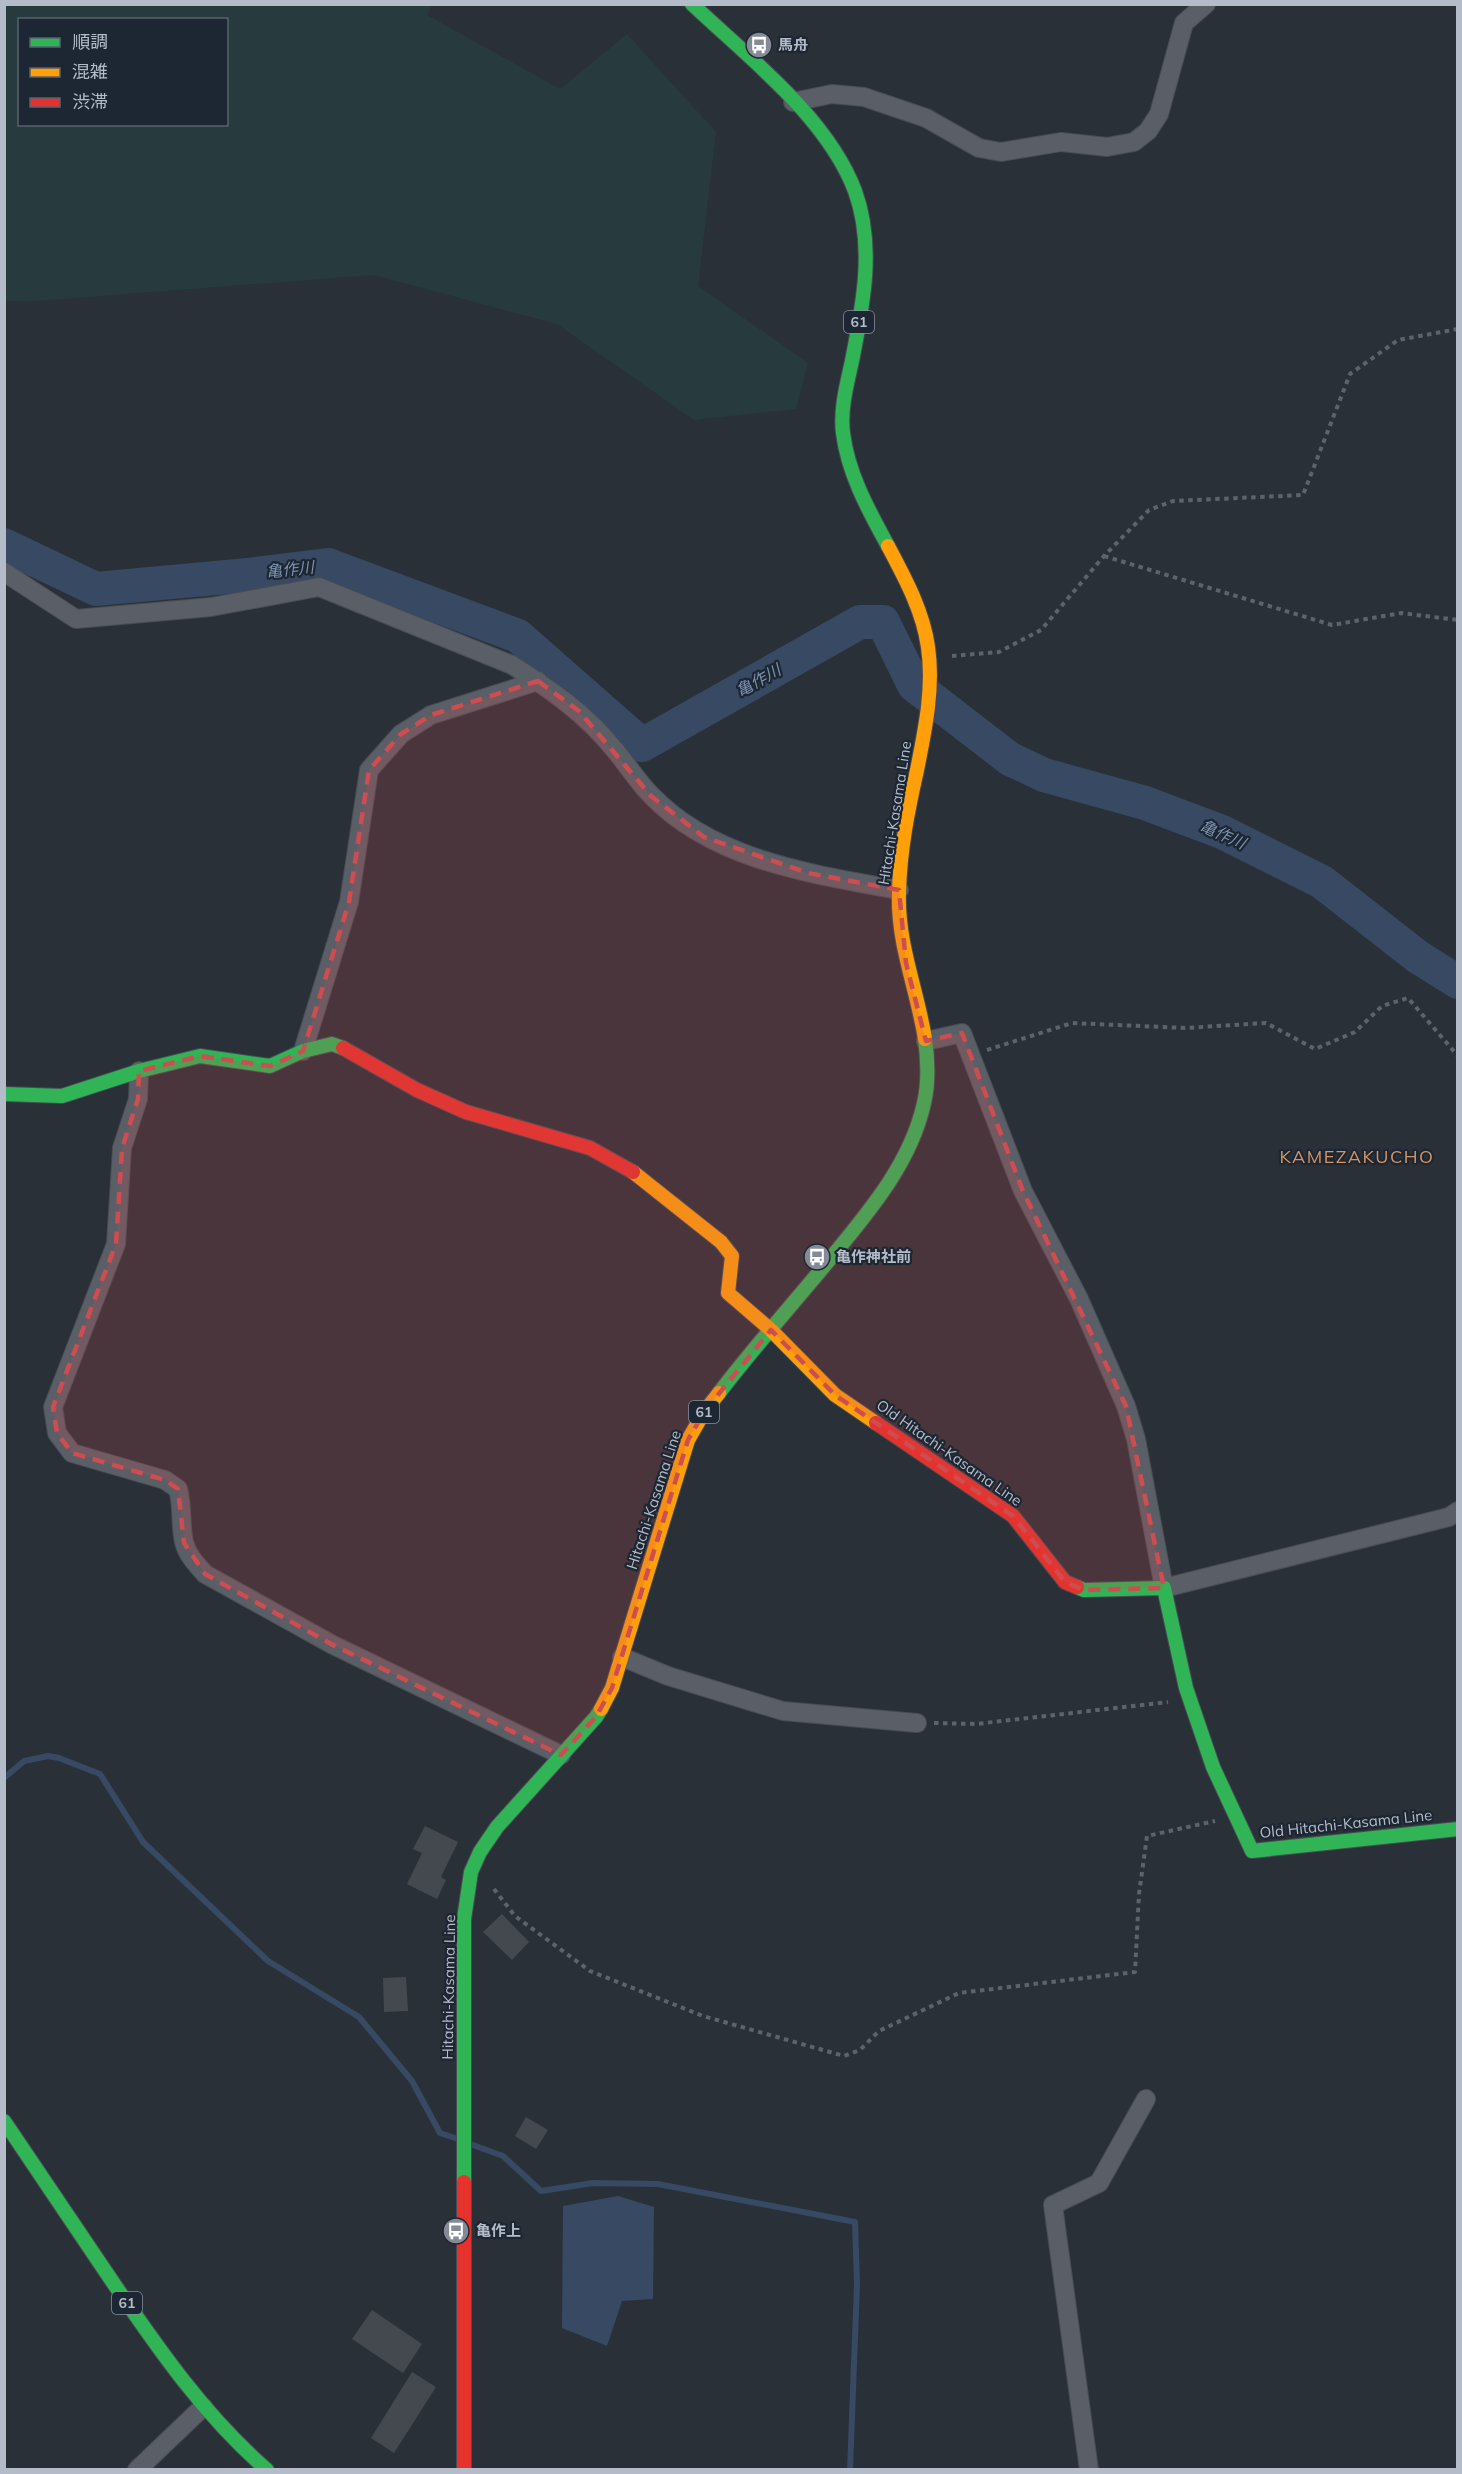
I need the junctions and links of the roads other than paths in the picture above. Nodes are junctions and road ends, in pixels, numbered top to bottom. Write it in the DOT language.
graph roads {
  1 [pos="692,4"];
  2 [pos="1206,4"];
  3 [pos="793,102"];
  4 [pos="4,572"];
  5 [pos="538,681"];
  6 [pos="898,890"];
  7 [pos="926,1041"];
  8 [pos="303,1051"];
  9 [pos="139,1071"];
  10 [pos="4,1094"];
  11 [pos="771,1330"];
  12 [pos="1458,1510"];
  13 [pos="1164,1588"];
  14 [pos="622,1657"];
  15 [pos="917,1723"];
  16 [pos="561,1755"];
  17 [pos="1458,1829"];
  18 [pos="1146,2099"];
  19 [pos="4,2121"];
  20 [pos="203,2407"];
  21 [pos="137,2469"];
  22 [pos="267,2469"];
  23 [pos="464,2469"];
  24 [pos="1089,2469"];
  1 -- 3 [label="main road, Hitachi-Kasama Line / 61"];
  2 -- 3 [label="street"];
  3 -- 6 [label="main road, Hitachi-Kasama Line / 61"];
  4 -- 5 [label="street"];
  5 -- 6 [label="street"];
  5 -- 8 [label="street"];
  6 -- 7 [label="main road, Hitachi-Kasama Line / 61"];
  7 -- 11 [label="main road, Hitachi-Kasama Line / 61"];
  7 -- 13 [label="street"];
  8 -- 9 [label="main road"];
  8 -- 11 [label="main road, Old Hitachi-Kasama Line"];
  9 -- 10 [label="main road"];
  9 -- 16 [label="street"];
  11 -- 13 [label="main road, Old Hitachi-Kasama Line"];
  11 -- 14 [label="main road, Hitachi-Kasama Line / 61"];
  12 -- 13 [label="street"];
  13 -- 17 [label="main road, Old Hitachi-Kasama Line"];
  14 -- 15 [label="street"];
  14 -- 16 [label="main road, Hitachi-Kasama Line / 61"];
  16 -- 23 [label="main road, Hitachi-Kasama Line / 61"];
  18 -- 24 [label="street"];
  19 -- 20 [label="main road, 61"];
  20 -- 21 [label="street"];
  20 -- 22 [label="main road, 61"];
}
